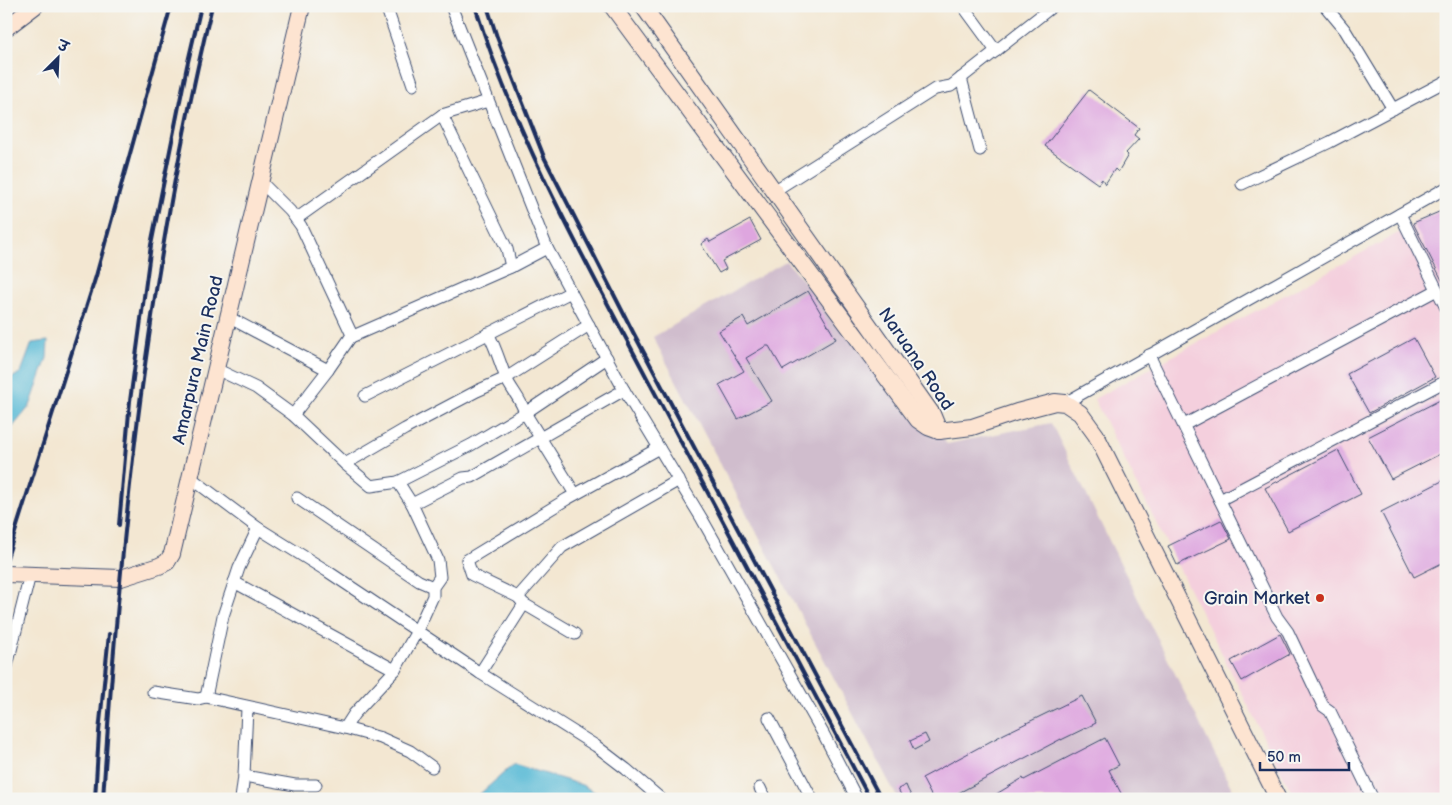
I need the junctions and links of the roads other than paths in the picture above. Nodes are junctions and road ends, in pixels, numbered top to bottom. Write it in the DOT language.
graph roads {
  1 [pos="34,6"];
  2 [pos="302,6"];
  3 [pos="386,6"];
  4 [pos="451,6"];
  5 [pos="612,6"];
  6 [pos="643,6"];
  7 [pos="963,6"];
  8 [pos="1053,6"];
  9 [pos="1325,6"];
  10 [pos="6,28"];
  11 [pos="996,51"];
  12 [pos="961,78"];
  13 [pos="1446,81"];
  14 [pos="413,85"];
  15 [pos="488,101"];
  16 [pos="1393,109"];
  17 [pos="442,114"];
  18 [pos="980,150"];
  19 [pos="260,181"];
  20 [pos="1242,184"];
  21 [pos="1446,188"];
  22 [pos="774,191"];
  23 [pos="1400,214"];
  24 [pos="296,219"];
  25 [pos="547,248"];
  26 [pos="511,267"];
  27 [pos="1437,290"];
  28 [pos="571,292"];
  29 [pos="1446,308"];
  30 [pos="228,317"];
  31 [pos="589,325"];
  32 [pos="488,333"];
  33 [pos="351,337"];
  34 [pos="1149,355"];
  35 [pos="607,358"];
  36 [pos="216,370"];
  37 [pos="328,370"];
  38 [pos="506,378"];
  39 [pos="1446,381"];
  40 [pos="624,390"];
  41 [pos="365,396"];
  42 [pos="1065,403"];
  43 [pos="525,413"];
  44 [pos="293,415"];
  45 [pos="1184,425"];
  46 [pos="939,431"];
  47 [pos="540,438"];
  48 [pos="659,448"];
  49 [pos="345,464"];
  50 [pos="191,478"];
  51 [pos="679,480"];
  52 [pos="398,482"];
  53 [pos="575,494"];
  54 [pos="297,498"];
  55 [pos="1220,500"];
  56 [pos="412,504"];
  57 [pos="258,528"];
  58 [pos="6,574"];
  59 [pos="30,575"];
  60 [pos="234,582"];
  61 [pos="433,587"];
  62 [pos="521,600"];
  63 [pos="417,631"];
  64 [pos="575,634"];
  65 [pos="6,670"];
  66 [pos="395,670"];
  67 [pos="480,673"];
  68 [pos="153,692"];
  69 [pos="206,697"];
  70 [pos="247,708"];
  71 [pos="769,718"];
  72 [pos="346,728"];
  73 [pos="432,767"];
  74 [pos="244,776"];
  75 [pos="316,785"];
  76 [pos="241,799"];
  77 [pos="661,799"];
  78 [pos="812,799"];
  79 [pos="857,799"];
  80 [pos="1278,799"];
  81 [pos="1373,799"];
  1 -- 10 [label="street"];
  2 -- 19 [label="street, Amarpura Main Road"];
  3 -- 14 [label="street"];
  4 -- 15 [label="street"];
  5 -- 46 [label="street"];
  6 -- 22 [label="street, Naruana Road"];
  7 -- 11 [label="street"];
  8 -- 11 [label="street"];
  9 -- 16 [label="street"];
  11 -- 12 [label="street"];
  12 -- 18 [label="street"];
  12 -- 22 [label="street"];
  13 -- 16 [label="street"];
  15 -- 17 [label="street"];
  15 -- 25 [label="street"];
  16 -- 20 [label="street"];
  17 -- 24 [label="street"];
  17 -- 26 [label="street"];
  19 -- 24 [label="street"];
  19 -- 30 [label="street, Amarpura Main Road"];
  21 -- 23 [label="street"];
  22 -- 46 [label="street, Naruana Road"];
  23 -- 27 [label="street"];
  23 -- 34 [label="street"];
  24 -- 33 [label="street"];
  25 -- 26 [label="street"];
  25 -- 28 [label="street"];
  26 -- 33 [label="street"];
  27 -- 29 [label="street"];
  27 -- 45 [label="street"];
  28 -- 31 [label="street"];
  28 -- 32 [label="street"];
  30 -- 36 [label="street, Amarpura Main Road"];
  30 -- 37 [label="street"];
  31 -- 35 [label="street"];
  31 -- 38 [label="street"];
  32 -- 38 [label="street"];
  32 -- 41 [label="street"];
  33 -- 37 [label="street"];
  34 -- 42 [label="street"];
  34 -- 45 [label="street"];
  35 -- 40 [label="street"];
  35 -- 43 [label="street"];
  36 -- 44 [label="street"];
  36 -- 50 [label="street, Amarpura Main Road"];
  37 -- 44 [label="street"];
  38 -- 43 [label="street"];
  38 -- 49 [label="street"];
  39 -- 55 [label="street"];
  40 -- 47 [label="street"];
  40 -- 48 [label="street"];
  42 -- 46 [label="street, Naruana Road"];
  42 -- 80 [label="street"];
  43 -- 47 [label="street"];
  43 -- 52 [label="street"];
  44 -- 49 [label="street"];
  45 -- 55 [label="street"];
  47 -- 53 [label="street"];
  47 -- 56 [label="street"];
  48 -- 51 [label="street"];
  48 -- 53 [label="street"];
  49 -- 52 [label="street"];
  50 -- 57 [label="street"];
  50 -- 59 [label="street, Amarpura Main Road"];
  51 -- 62 [label="street"];
  51 -- 79 [label="street"];
  52 -- 56 [label="street"];
  53 -- 62 [label="street"];
  54 -- 61 [label="street"];
  55 -- 81 [label="street"];
  56 -- 61 [label="street"];
  57 -- 60 [label="street"];
  57 -- 63 [label="street"];
  58 -- 59 [label="street, Amarpura Main Road"];
  59 -- 65 [label="street"];
  60 -- 66 [label="street"];
  60 -- 69 [label="street"];
  61 -- 63 [label="street"];
  62 -- 64 [label="street"];
  62 -- 67 [label="street"];
  63 -- 66 [label="street"];
  63 -- 67 [label="street"];
  66 -- 72 [label="street"];
  67 -- 77 [label="street"];
  68 -- 69 [label="street"];
  69 -- 70 [label="street"];
  70 -- 72 [label="street"];
  70 -- 74 [label="street"];
  71 -- 78 [label="street"];
  72 -- 73 [label="street"];
  74 -- 75 [label="street"];
  74 -- 76 [label="street"];
}
